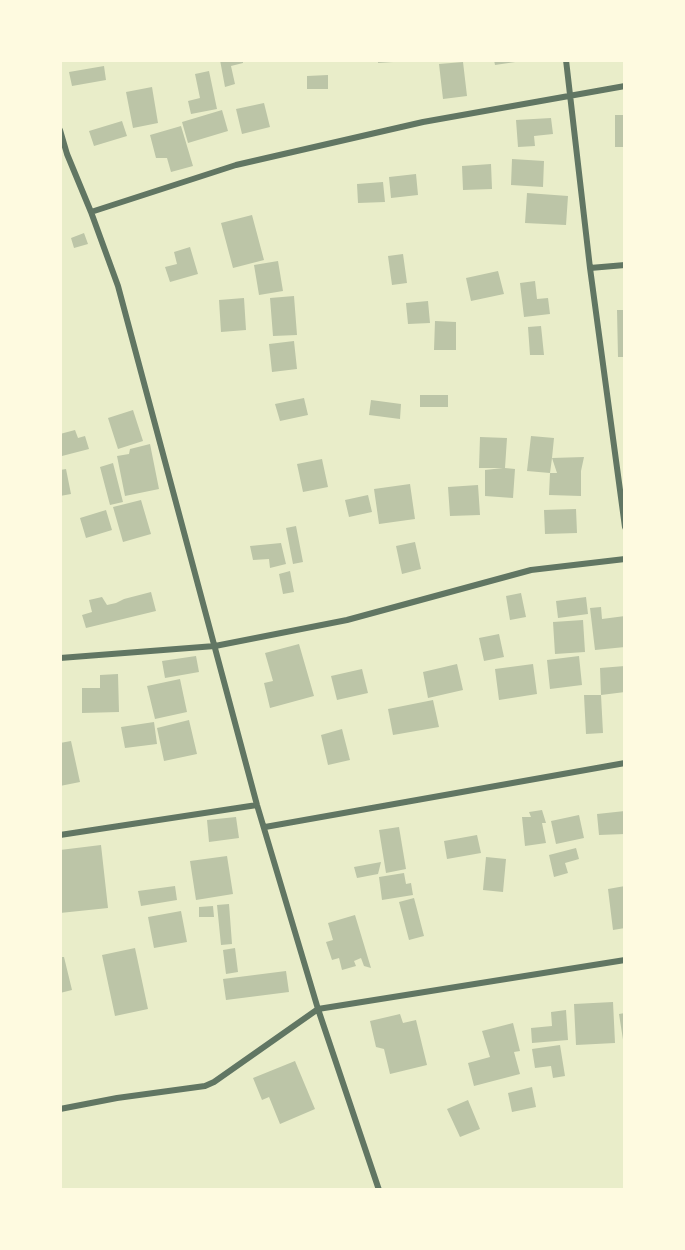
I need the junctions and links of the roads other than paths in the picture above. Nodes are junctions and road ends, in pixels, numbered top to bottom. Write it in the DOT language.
graph roads {
  1 [pos="566,60"];
  2 [pos="625,86"];
  3 [pos="570,96"];
  4 [pos="60,130"];
  5 [pos="91,212"];
  6 [pos="625,265"];
  7 [pos="590,268"];
  8 [pos="625,527"];
  9 [pos="625,559"];
  10 [pos="215,646"];
  11 [pos="60,658"];
  12 [pos="625,763"];
  13 [pos="257,805"];
  14 [pos="265,827"];
  15 [pos="60,835"];
  16 [pos="625,960"];
  17 [pos="318,1010"];
  18 [pos="60,1109"];
  19 [pos="379,1190"];
  1 -- 3 [label="street"];
  2 -- 3 [label="street"];
  3 -- 5 [label="street"];
  3 -- 7 [label="street"];
  4 -- 5 [label="street"];
  5 -- 10 [label="street"];
  6 -- 7 [label="street"];
  7 -- 8 [label="street"];
  9 -- 10 [label="street"];
  10 -- 11 [label="street"];
  10 -- 13 [label="street"];
  12 -- 14 [label="street"];
  13 -- 14 [label="street"];
  13 -- 15 [label="street"];
  14 -- 17 [label="street"];
  16 -- 17 [label="street"];
  17 -- 18 [label="street"];
  17 -- 19 [label="street"];
}
